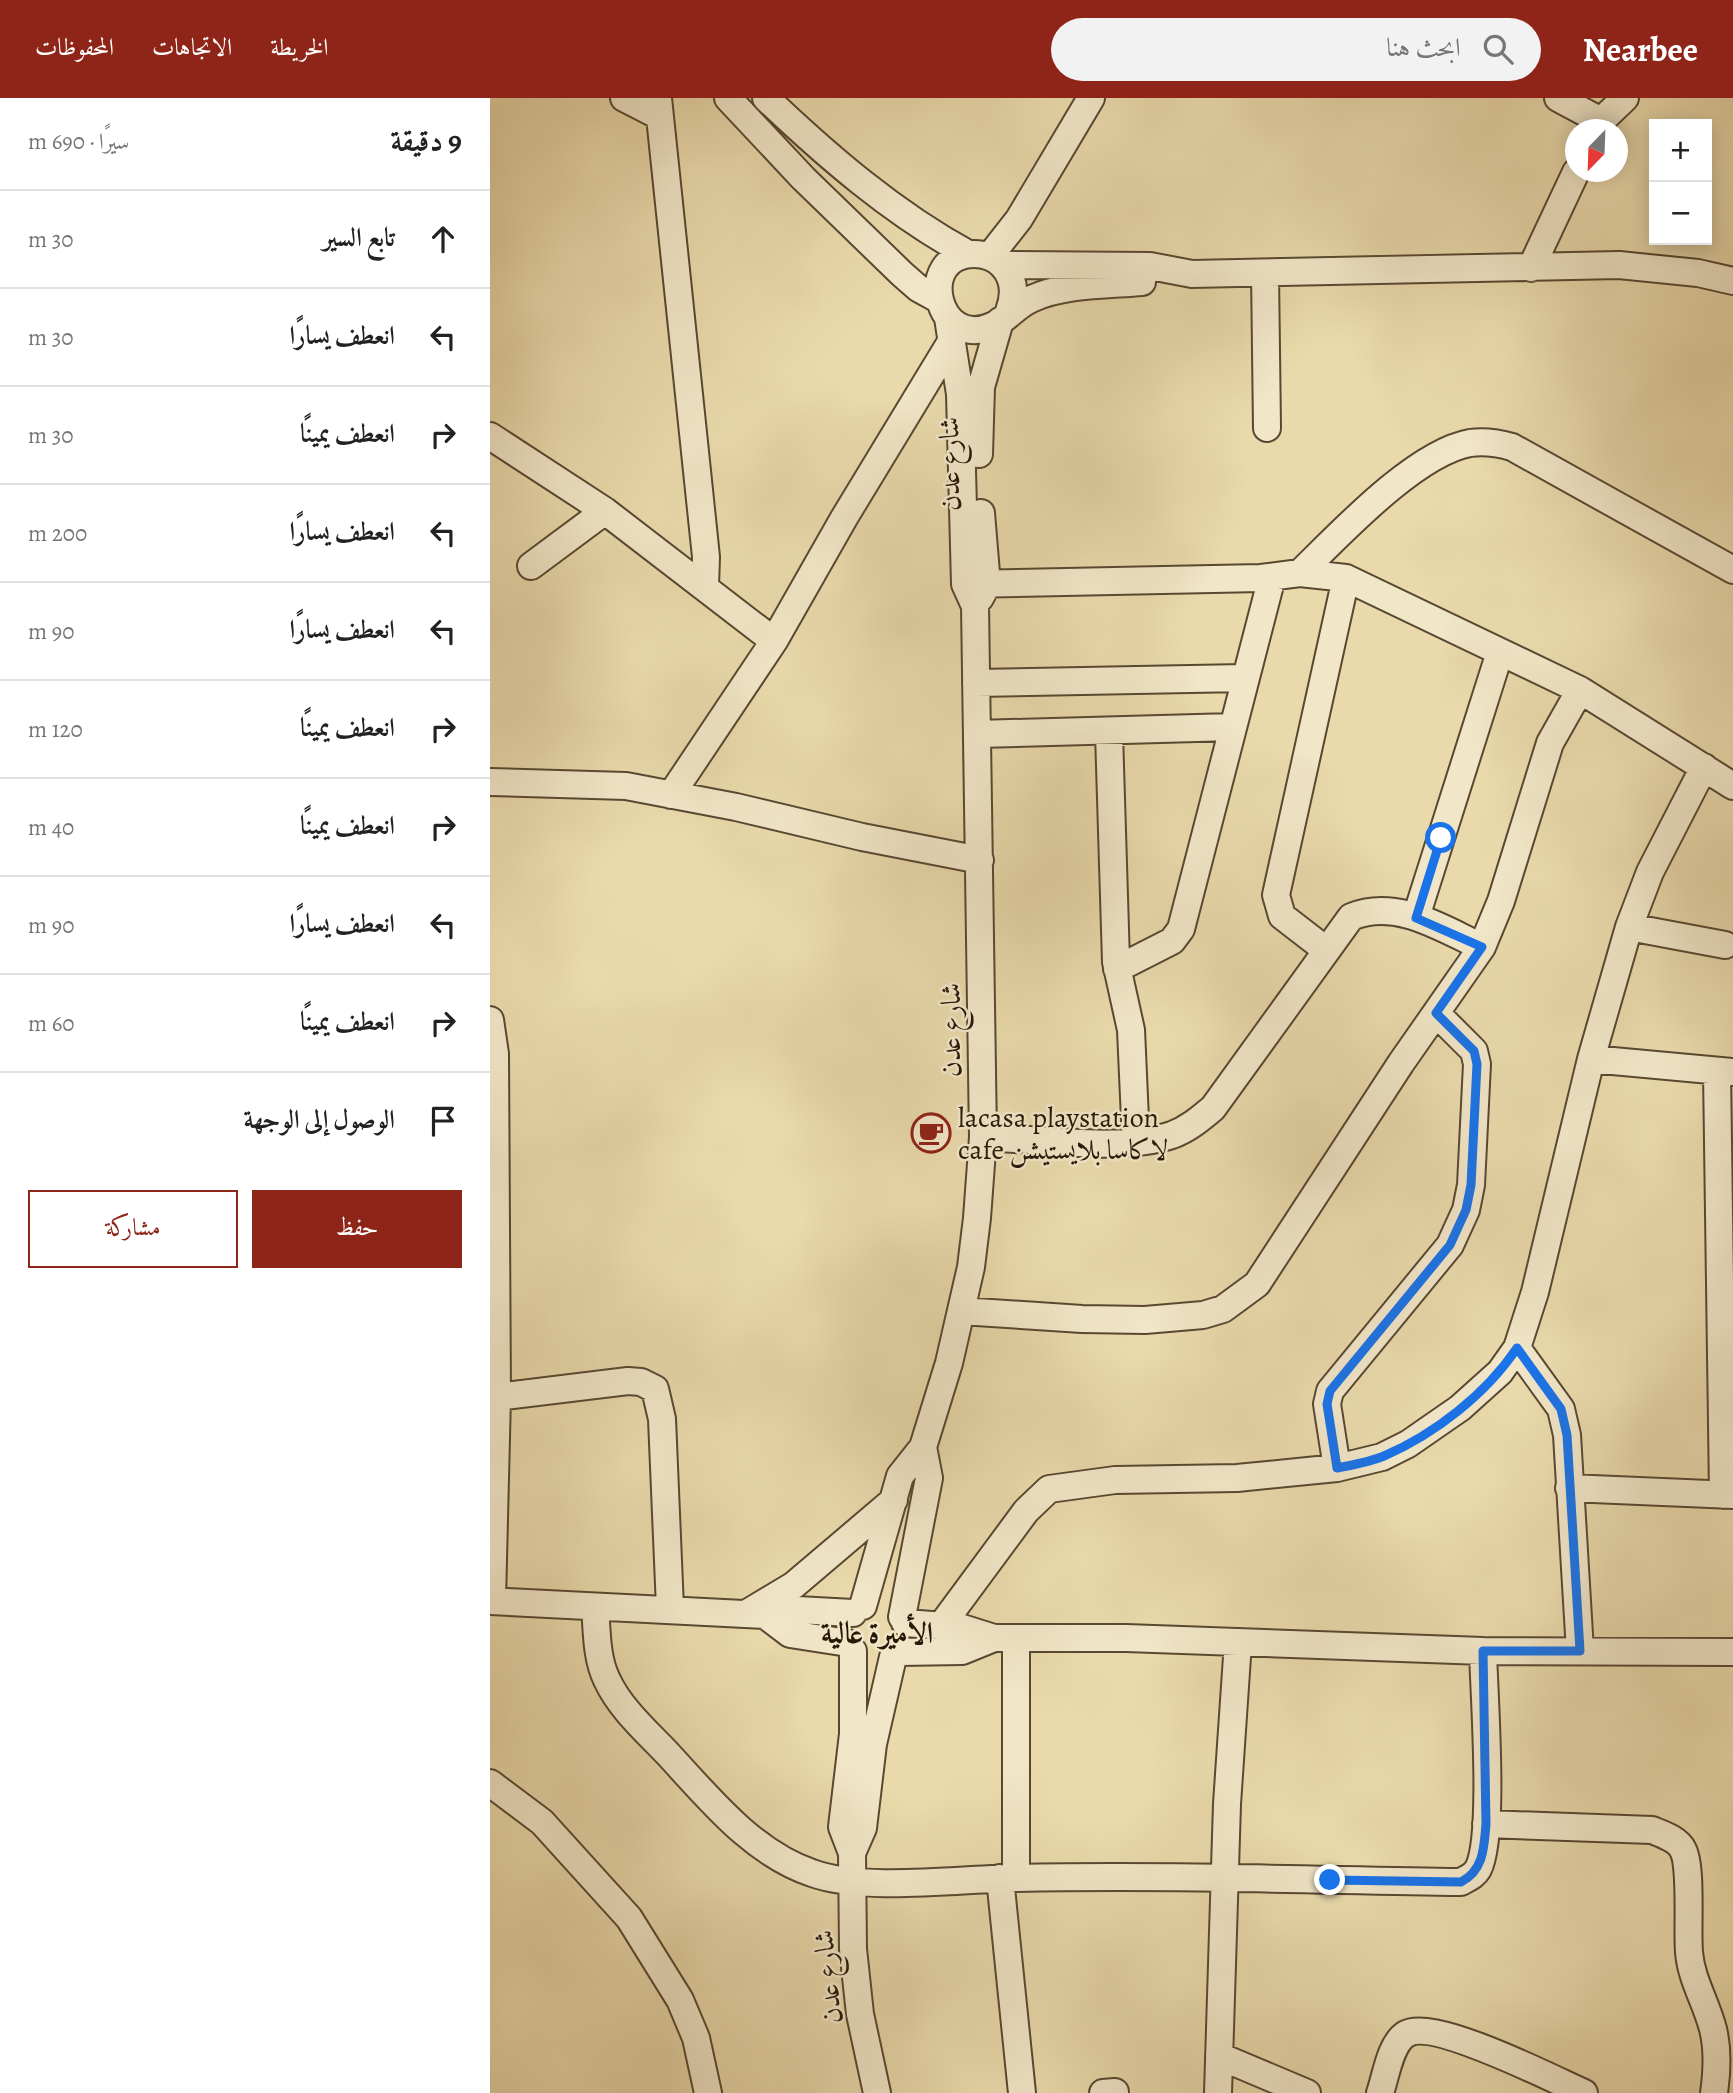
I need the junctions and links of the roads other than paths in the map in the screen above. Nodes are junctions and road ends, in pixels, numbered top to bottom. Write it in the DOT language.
graph roads {
  1 [pos="624,98"];
  2 [pos="728,98"];
  3 [pos="766,98"];
  4 [pos="1091,98"];
  5 [pos="1558,98"];
  6 [pos="1625,98"];
  7 [pos="657,106"];
  8 [pos="1590,119"];
  9 [pos="1605,119"];
  10 [pos="1571,182"];
  11 [pos="987,259"];
  12 [pos="1531,268"];
  13 [pos="1265,273"];
  14 [pos="1192,274"];
  15 [pos="1733,281"];
  16 [pos="1004,316"];
  17 [pos="946,319"];
  18 [pos="1267,428"];
  19 [pos="490,436"];
  20 [pos="605,511"];
  21 [pos="531,566"];
  22 [pos="1733,570"];
  23 [pos="1300,573"];
  24 [pos="1272,577"];
  25 [pos="1346,579"];
  26 [pos="705,586"];
  27 [pos="976,592"];
  28 [pos="774,641"];
  29 [pos="1500,652"];
  30 [pos="1244,678"];
  31 [pos="976,683"];
  32 [pos="1580,690"];
  33 [pos="1233,727"];
  34 [pos="1109,733"];
  35 [pos="977,734"];
  36 [pos="1704,767"];
  37 [pos="490,782"];
  38 [pos="1733,786"];
  39 [pos="671,795"];
  40 [pos="980,860"];
  41 [pos="1416,918"];
  42 [pos="1629,927"];
  43 [pos="1725,945"];
  44 [pos="1482,947"];
  45 [pos="1326,950"];
  46 [pos="1116,969"];
  47 [pos="1436,1013"];
  48 [pos="490,1020"];
  49 [pos="1591,1059"];
  50 [pos="1725,1072"];
  51 [pos="983,1137"];
  52 [pos="1136,1142"];
  53 [pos="961,1311"];
  54 [pos="1517,1348"];
  55 [pos="497,1397"];
  56 [pos="923,1447"];
  57 [pos="1337,1468"];
  58 [pos="1569,1488"];
  59 [pos="1728,1495"];
  60 [pos="894,1500"];
  61 [pos="491,1601"];
  62 [pos="595,1607"];
  63 [pos="670,1608"];
  64 [pos="858,1609"];
  65 [pos="755,1614"];
  66 [pos="903,1620"];
  67 [pos="941,1626"];
  68 [pos="1005,1638"];
  69 [pos="1238,1642"];
  70 [pos="851,1647"];
  71 [pos="1483,1651"];
  72 [pos="1580,1651"];
  73 [pos="1733,1652"];
  74 [pos="896,1654"];
  75 [pos="490,1783"];
  76 [pos="1486,1824"];
  77 [pos="852,1853"];
  78 [pos="1008,1878"];
  79 [pos="1225,1879"];
  80 [pos="851,1882"];
  81 [pos="1219,2056"];
  82 [pos="708,2093"];
  83 [pos="877,2093"];
  84 [pos="1022,2093"];
  85 [pos="1218,2093"];
  86 [pos="1307,2093"];
  87 [pos="1380,2093"];
  88 [pos="1584,2093"];
  89 [pos="1714,2093"];
  1 -- 7 [label="street"];
  2 -- 17 [label="street"];
  3 -- 11 [label="street"];
  4 -- 11 [label="street"];
  5 -- 8 [label="street"];
  6 -- 9 [label="street"];
  7 -- 26 [label="street"];
  10 -- 12 [label="street"];
  11 -- 14 [label="street"];
  11 -- 16 [label="street"];
  11 -- 17 [label="street"];
  12 -- 13 [label="street"];
  12 -- 15 [label="street"];
  13 -- 14 [label="street"];
  13 -- 18 [label="street"];
  14 -- 16 [label="street"];
  16 -- 17 [label="street"];
  16 -- 27 [label="street, شارع عدن"];
  17 -- 27 [label="street, شارع عدن"];
  17 -- 28 [label="street"];
  19 -- 20 [label="street"];
  20 -- 21 [label="street"];
  20 -- 26 [label="street"];
  22 -- 23 [label="street"];
  23 -- 24 [label="street"];
  23 -- 25 [label="street"];
  24 -- 27 [label="street"];
  24 -- 30 [label="street"];
  25 -- 29 [label="street"];
  25 -- 45 [label="street"];
  26 -- 28 [label="street"];
  27 -- 31 [label="street, شارع عدن"];
  28 -- 39 [label="street"];
  29 -- 32 [label="street"];
  29 -- 41 [label="street"];
  30 -- 31 [label="street"];
  30 -- 33 [label="street"];
  31 -- 35 [label="street, شارع عدن"];
  32 -- 36 [label="street"];
  32 -- 44 [label="street"];
  33 -- 34 [label="street"];
  33 -- 46 [label="street"];
  34 -- 35 [label="street"];
  34 -- 46 [label="street"];
  35 -- 40 [label="street, شارع عدن"];
  36 -- 38 [label="street"];
  36 -- 42 [label="street"];
  37 -- 39 [label="street"];
  39 -- 40 [label="street"];
  40 -- 51 [label="street, شارع عدن"];
  41 -- 44 [label="street"];
  41 -- 45 [label="street"];
  42 -- 43 [label="street"];
  42 -- 49 [label="street"];
  44 -- 47 [label="street"];
  45 -- 52 [label="street"];
  46 -- 52 [label="street"];
  47 -- 53 [label="street"];
  47 -- 57 [label="street"];
  48 -- 55 [label="street"];
  49 -- 50 [label="street"];
  49 -- 54 [label="street"];
  50 -- 59 [label="street"];
  51 -- 52 [label="street"];
  51 -- 53 [label="street, شارع عدن"];
  53 -- 56 [label="street, شارع عدن"];
  54 -- 57 [label="street"];
  54 -- 58 [label="street"];
  55 -- 61 [label="street"];
  55 -- 63 [label="street"];
  56 -- 60 [label="street, شارع عدن"];
  56 -- 66 [label="street, شارع عدن"];
  57 -- 67 [label="street"];
  58 -- 59 [label="street"];
  58 -- 72 [label="street"];
  60 -- 64 [label="street, شارع عدن"];
  60 -- 65 [label="street"];
  61 -- 62 [label="street"];
  62 -- 63 [label="street"];
  62 -- 80 [label="street"];
  63 -- 65 [label="street"];
  64 -- 65 [label="street"];
  64 -- 66 [label="street"];
  64 -- 70 [label="street"];
  65 -- 70 [label="street"];
  66 -- 67 [label="street"];
  66 -- 74 [label="street"];
  67 -- 68 [label="street"];
  68 -- 69 [label="street"];
  68 -- 74 [label="street"];
  68 -- 78 [label="street"];
  69 -- 71 [label="street"];
  69 -- 79 [label="street"];
  70 -- 74 [label="street"];
  70 -- 77 [label="street, شارع عدن"];
  71 -- 72 [label="street"];
  71 -- 76 [label="street"];
  72 -- 73 [label="street"];
  74 -- 77 [label="street, شارع عدن"];
  75 -- 82 [label="street"];
  76 -- 79 [label="street"];
  76 -- 89 [label="street"];
  77 -- 80 [label="street, شارع عدن"];
  78 -- 79 [label="street"];
  78 -- 80 [label="street"];
  78 -- 84 [label="street"];
  79 -- 81 [label="street"];
  80 -- 83 [label="street, شارع عدن"];
  81 -- 85 [label="street"];
  81 -- 86 [label="street"];
  87 -- 88 [label="street"];
}
